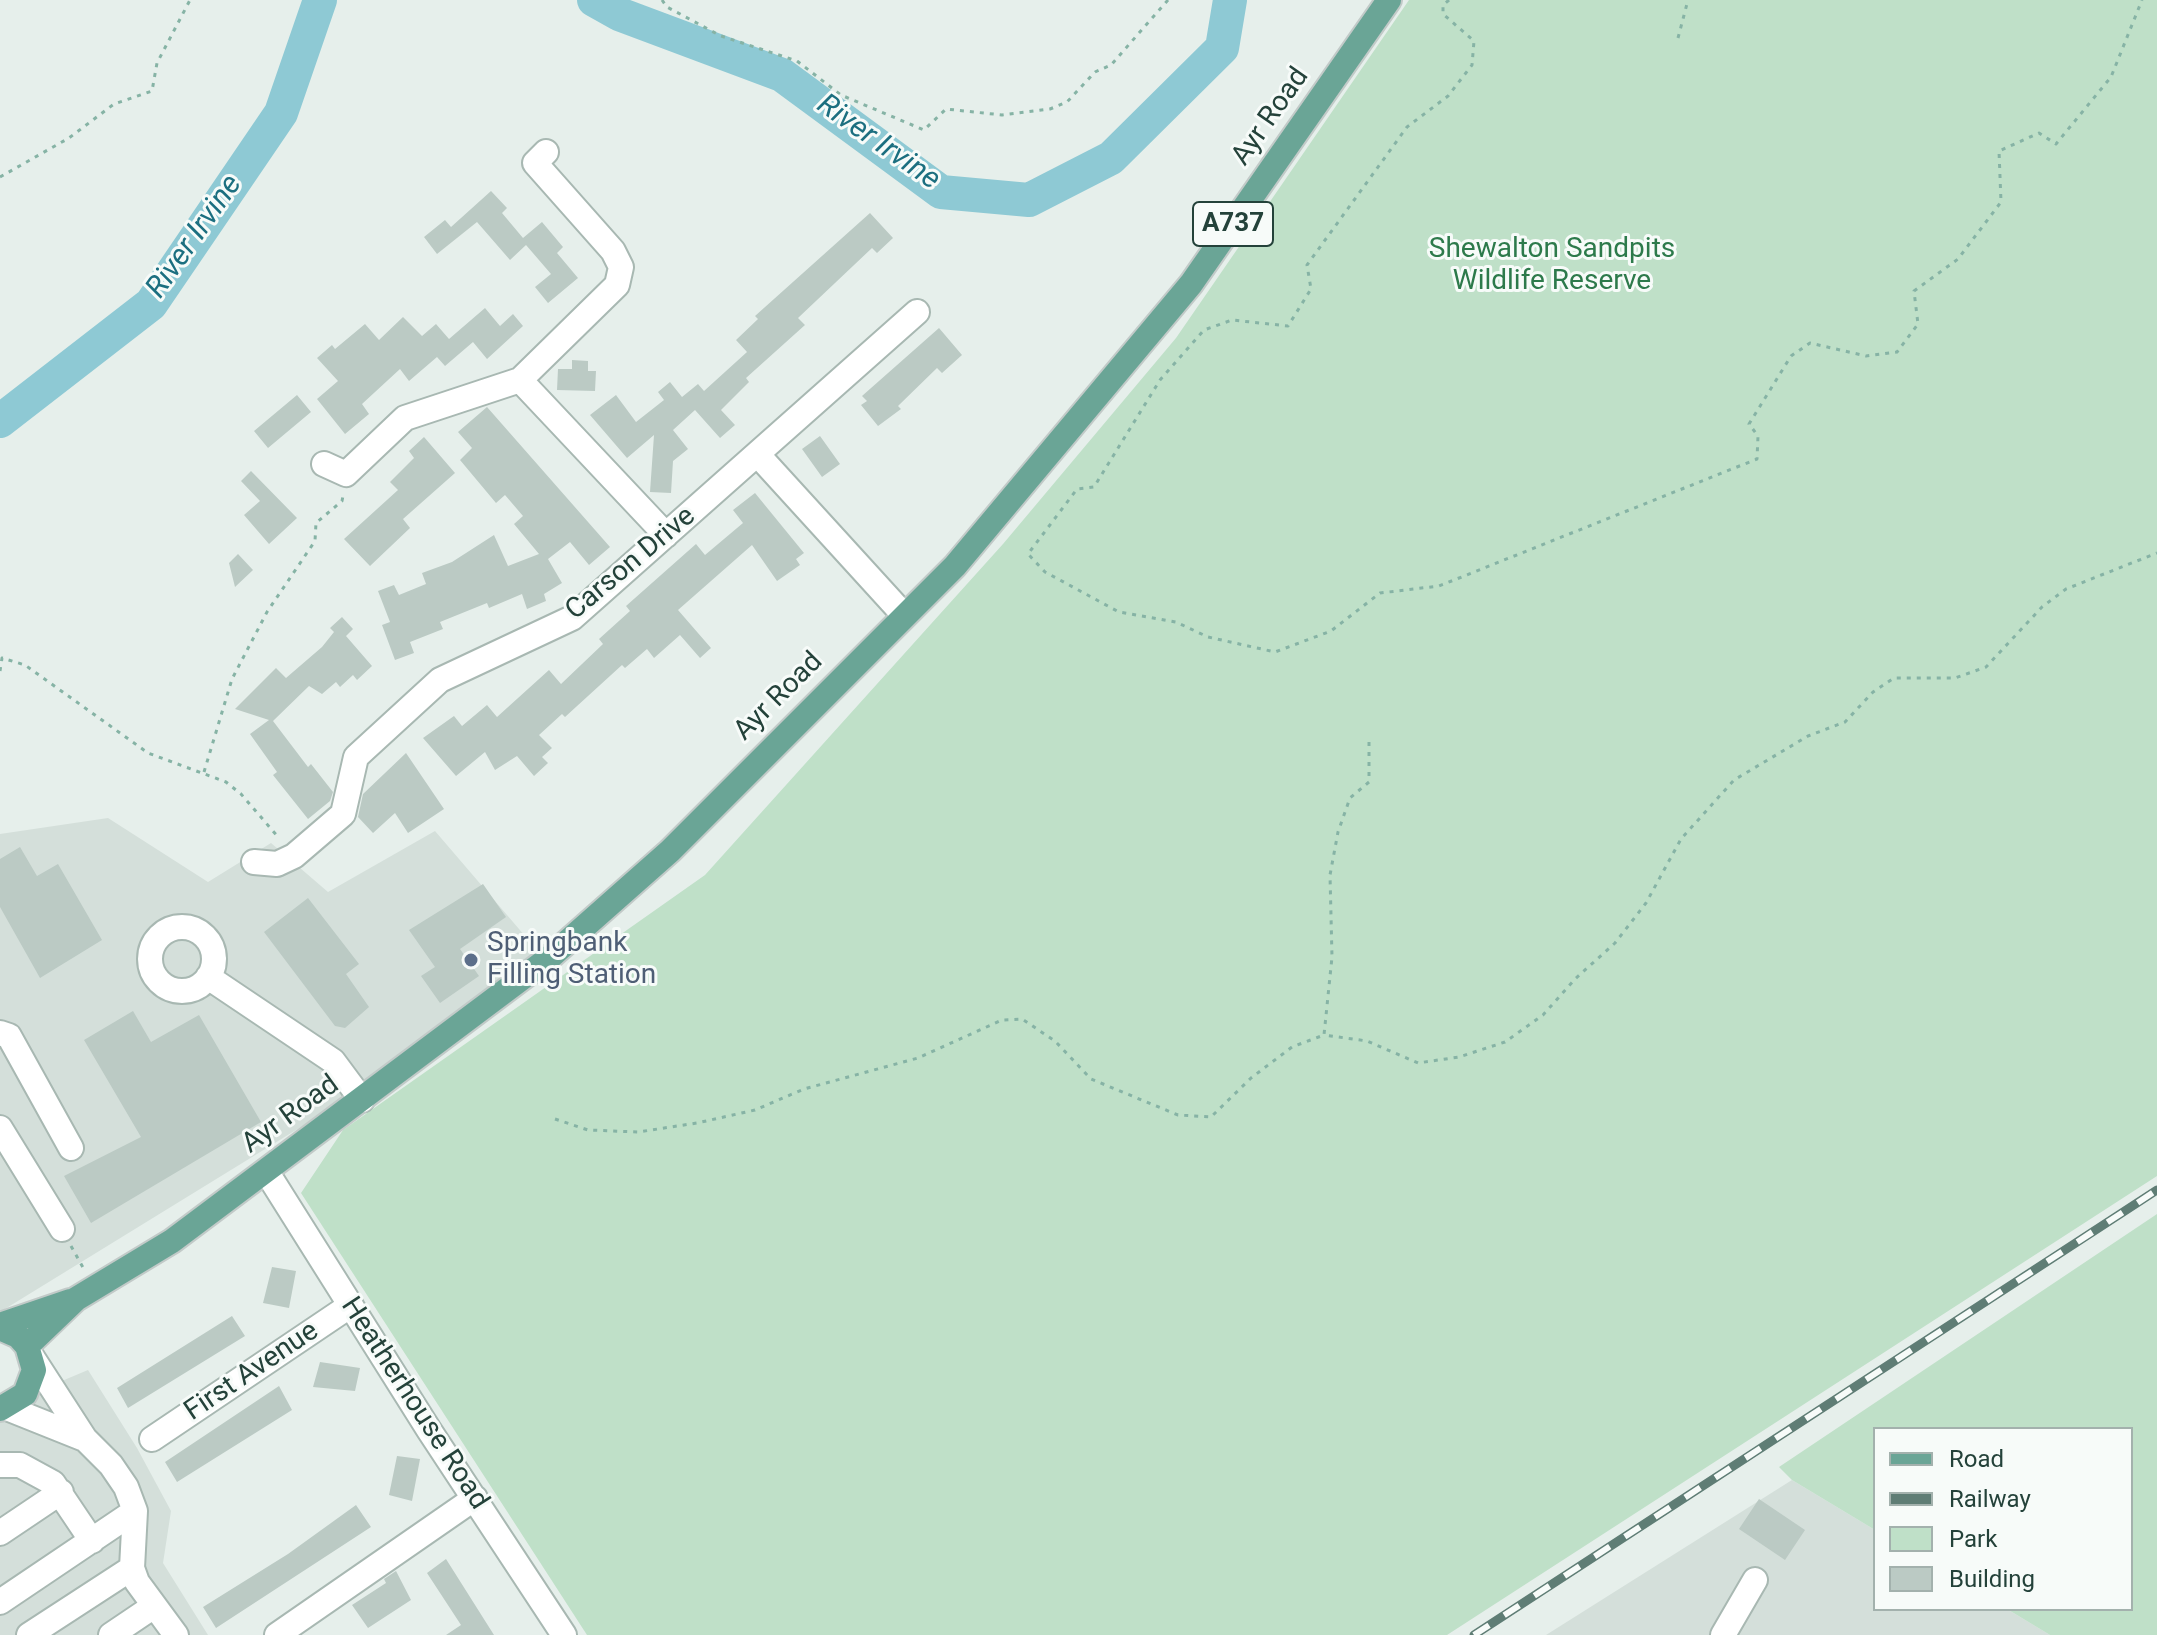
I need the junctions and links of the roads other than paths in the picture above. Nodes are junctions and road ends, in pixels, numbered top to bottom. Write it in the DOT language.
graph roads {
  1 [pos="1389,0"];
  2 [pos="546,152"];
  3 [pos="917,312"];
  4 [pos="520,380"];
  5 [pos="758,455"];
  6 [pos="335,469"];
  7 [pos="666,535"];
  8 [pos="903,614"];
  9 [pos="254,862"];
  10 [pos="208,977"];
  11 [pos="0,1033"];
  12 [pos="362,1100"];
  13 [pos="0,1128"];
  14 [pos="71,1148"];
  15 [pos="266,1171"];
  16 [pos="62,1229"];
  17 [pos="85,1294"];
  18 [pos="351,1305"];
  19 [pos="0,1327"];
  20 [pos="30,1352"];
  21 [pos="3,1409"];
  22 [pos="85,1439"];
  23 [pos="152,1439"];
  24 [pos="7,1469"];
  25 [pos="61,1492"];
  26 [pos="475,1498"];
  27 [pos="135,1511"];
  28 [pos="0,1533"];
  29 [pos="92,1541"];
  30 [pos="132,1568"];
  31 [pos="1755,1580"];
  32 [pos="0,1602"];
  33 [pos="154,1606"];
  34 [pos="306,1627"];
  35 [pos="29,1635"];
  36 [pos="111,1635"];
  37 [pos="176,1635"];
  38 [pos="277,1635"];
  39 [pos="564,1635"];
  40 [pos="1723,1635"];
  1 -- 8 [label="main road, Ayr Road / A737"];
  2 -- 4 [label="street"];
  3 -- 5 [label="street, Carson Drive"];
  4 -- 6 [label="street"];
  4 -- 7 [label="street"];
  5 -- 7 [label="street, Carson Drive"];
  5 -- 8 [label="street"];
  7 -- 9 [label="street, Carson Drive"];
  8 -- 12 [label="main road, Ayr Road / A737"];
  10 -- 12 [label="street"];
  11 -- 14 [label="street"];
  12 -- 15 [label="main road, Ayr Road / A737"];
  13 -- 16 [label="street"];
  15 -- 17 [label="main road, Ayr Road / A737"];
  15 -- 18 [label="street, Heatherhouse Road"];
  17 -- 19 [label="main road, Ayr Road / A737"];
  17 -- 20 [label="main road, Ayr Road / A737"];
  18 -- 23 [label="street, First Avenue"];
  18 -- 26 [label="street, Heatherhouse Road"];
  19 -- 20 [label="main road, A737"];
  20 -- 21 [label="main road"];
  20 -- 22 [label="street"];
  21 -- 22 [label="street"];
  22 -- 27 [label="street"];
  24 -- 25 [label="street"];
  25 -- 28 [label="street"];
  25 -- 29 [label="street"];
  26 -- 34 [label="street"];
  26 -- 39 [label="street, Heatherhouse Road"];
  27 -- 29 [label="street"];
  27 -- 30 [label="street"];
  29 -- 32 [label="street"];
  30 -- 33 [label="street"];
  30 -- 35 [label="street"];
  31 -- 40 [label="street"];
  33 -- 36 [label="street"];
  33 -- 37 [label="street"];
  34 -- 38 [label="street"];
}
